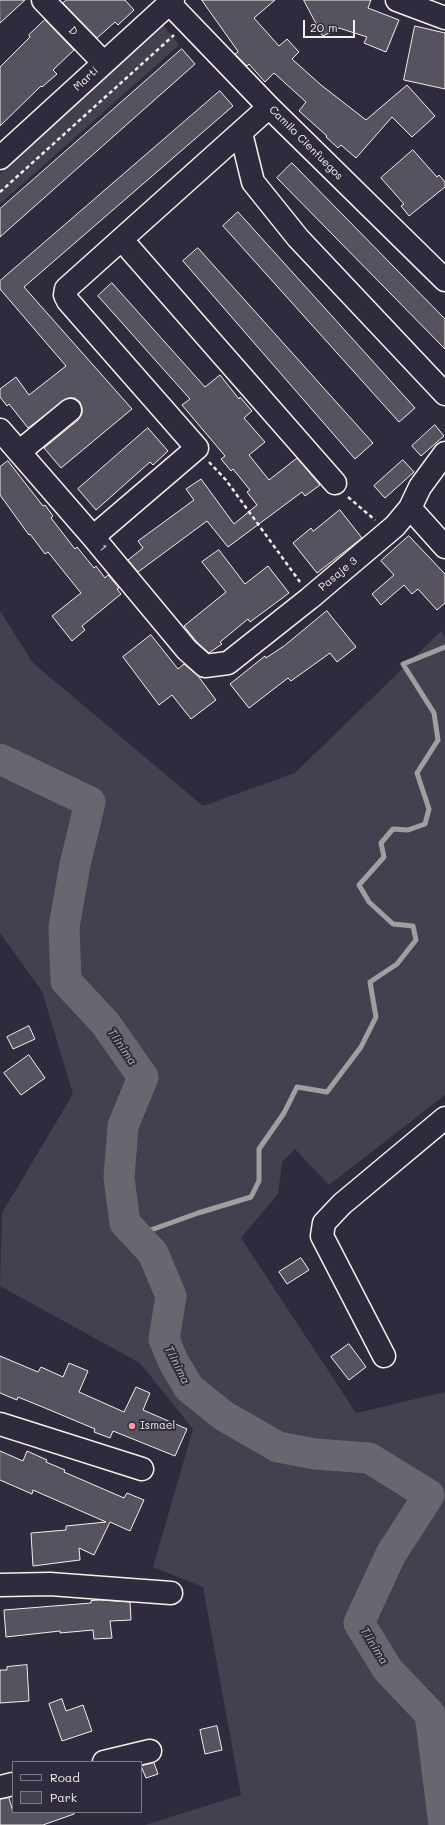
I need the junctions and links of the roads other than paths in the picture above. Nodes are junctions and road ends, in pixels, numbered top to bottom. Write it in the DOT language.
graph roads {
  1 [pos="43,0"];
  2 [pos="397,0"];
  3 [pos="171,2"];
  4 [pos="445,18"];
  5 [pos="104,63"];
  6 [pos="270,107"];
  7 [pos="241,133"];
  8 [pos="0,158"];
  9 [pos="122,240"];
  10 [pos="445,280"];
  11 [pos="445,394"];
  12 [pos="70,410"];
  13 [pos="0,430"];
  14 [pos="20,452"];
  15 [pos="445,453"];
  16 [pos="335,483"];
  17 [pos="410,508"];
  18 [pos="93,537"];
  19 [pos="445,547"];
  20 [pos="205,666"];
  21 [pos="445,1118"];
  22 [pos="384,1356"];
  23 [pos="0,1424"];
  24 [pos="142,1469"];
  25 [pos="0,1585"];
  26 [pos="171,1593"];
  27 [pos="150,1751"];
  28 [pos="108,1761"];
  29 [pos="12,1784"];
  30 [pos="0,1787"];
  1 -- 5 [label="street, D"];
  2 -- 4 [label="street"];
  3 -- 5 [label="street, Martí"];
  3 -- 6 [label="street, Camilo Cienfuegos"];
  5 -- 8 [label="street, Martí"];
  6 -- 7 [label="street"];
  6 -- 10 [label="street, Camilo Cienfuegos"];
  7 -- 9 [label="street"];
  7 -- 11 [label="street"];
  9 -- 16 [label="street"];
  9 -- 18 [label="street"];
  12 -- 14 [label="street"];
  13 -- 14 [label="street, 1"];
  14 -- 18 [label="street, 1"];
  15 -- 17 [label="street, Pasaje 3"];
  17 -- 19 [label="street"];
  17 -- 20 [label="street, Pasaje 3"];
  18 -- 20 [label="street, 1"];
  21 -- 22 [label="street"];
  23 -- 24 [label="street"];
  25 -- 26 [label="street"];
  27 -- 28 [label="street"];
  29 -- 30 [label="street"];
}
